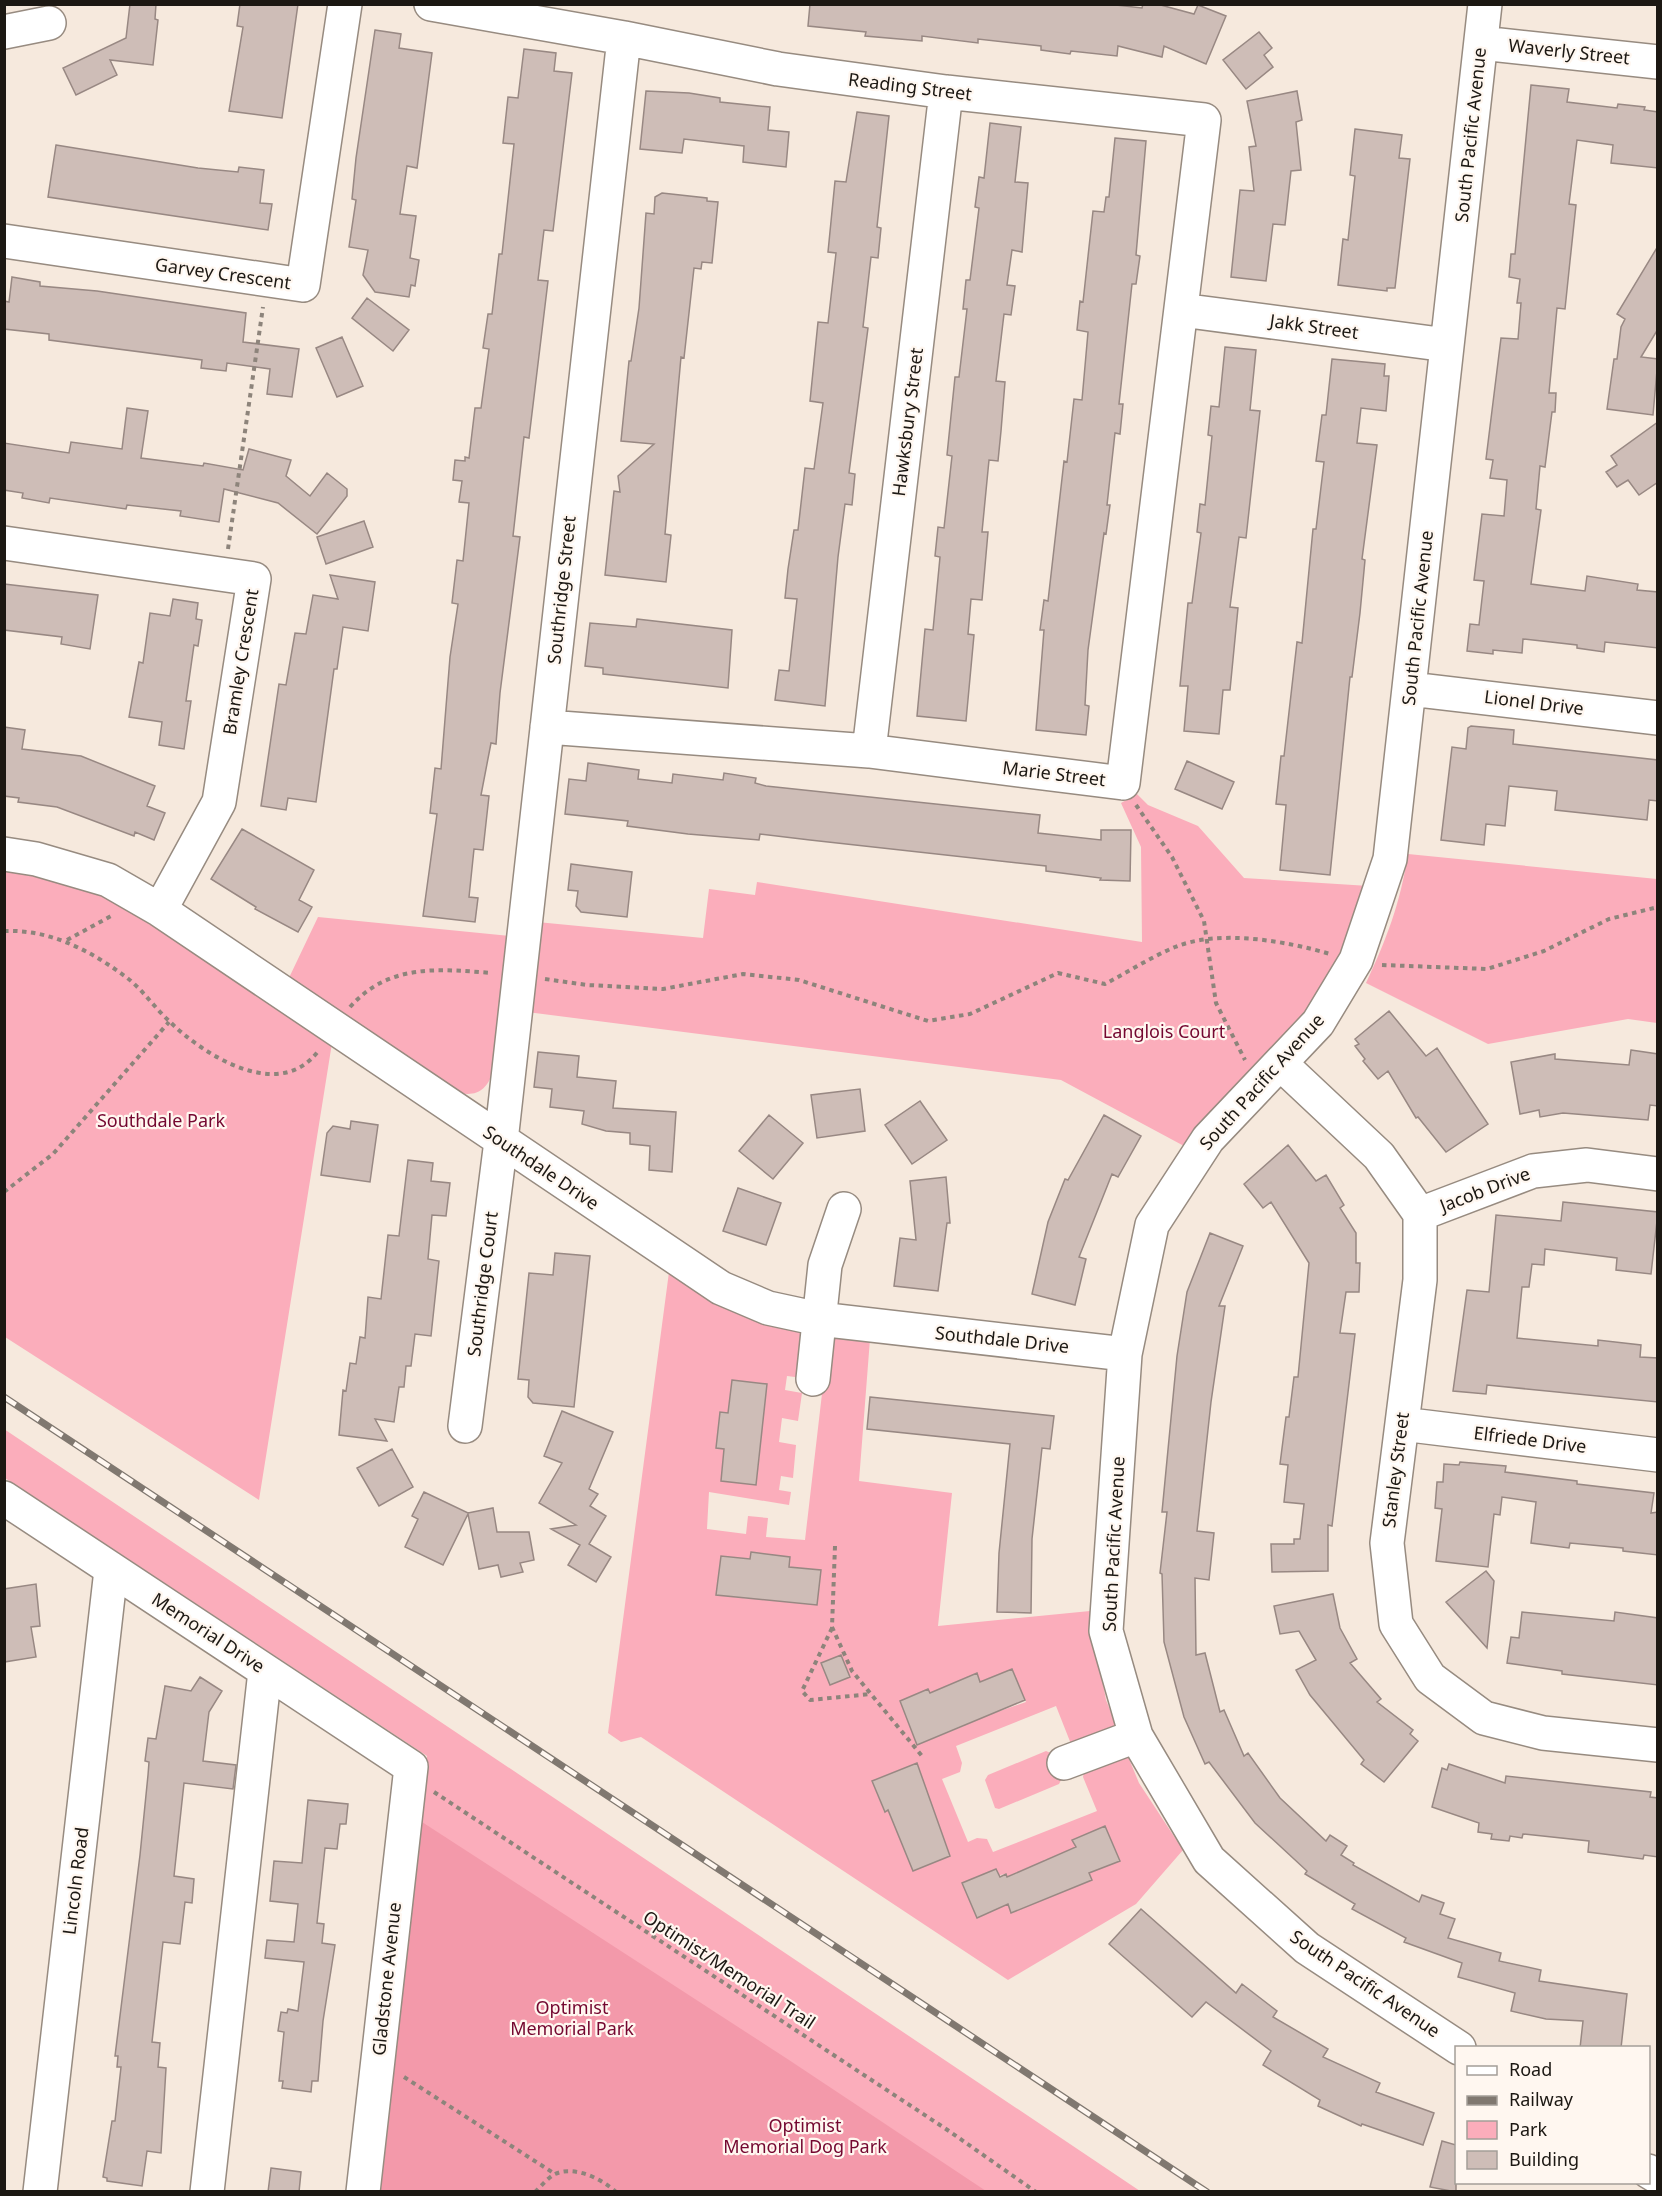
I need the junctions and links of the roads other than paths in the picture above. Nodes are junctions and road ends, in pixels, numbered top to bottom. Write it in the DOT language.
graph roads {
  1 [pos="345,4"];
  2 [pos="430,4"];
  3 [pos="1485,4"];
  4 [pos="49,23"];
  5 [pos="4,32"];
  6 [pos="624,38"];
  7 [pos="1481,43"];
  8 [pos="1658,62"];
  9 [pos="946,92"];
  10 [pos="4,241"];
  11 [pos="1181,310"];
  12 [pos="1448,345"];
  13 [pos="4,543"];
  14 [pos="1410,689"];
  15 [pos="1658,718"];
  16 [pos="547,727"];
  17 [pos="869,751"];
  18 [pos="4,855"];
  19 [pos="160,910"];
  20 [pos="1281,1064"];
  21 [pos="501,1141"];
  22 [pos="1658,1174"];
  23 [pos="844,1209"];
  24 [pos="1420,1215"];
  25 [pos="819,1319"];
  26 [pos="1125,1354"];
  27 [pos="813,1379"];
  28 [pos="1402,1424"];
  29 [pos="465,1426"];
  30 [pos="1658,1455"];
  31 [pos="4,1498"];
  32 [pos="111,1570"];
  33 [pos="265,1671"];
  34 [pos="1136,1736"];
  35 [pos="1658,1745"];
  36 [pos="1064,1763"];
  37 [pos="411,1767"];
  38 [pos="1456,2046"];
  39 [pos="40,2192"];
  40 [pos="207,2192"];
  41 [pos="363,2192"];
  1 -- 10 [label="street, Garvey Crescent"];
  2 -- 6 [label="street, Reading Street"];
  3 -- 7 [label="street, South Pacific Avenue"];
  4 -- 5 [label="street"];
  6 -- 9 [label="street, Reading Street"];
  6 -- 16 [label="street, Southridge Street"];
  7 -- 8 [label="street, Waverly Street"];
  7 -- 12 [label="street, South Pacific Avenue"];
  9 -- 11 [label="street, Reading Street"];
  9 -- 17 [label="street, Hawksbury Street"];
  11 -- 12 [label="street, Jakk Street"];
  11 -- 17 [label="street, Marie Street"];
  12 -- 14 [label="street, South Pacific Avenue"];
  13 -- 19 [label="street, Bramley Crescent"];
  14 -- 15 [label="street, Lionel Drive"];
  14 -- 20 [label="street, South Pacific Avenue"];
  16 -- 17 [label="street, Marie Street"];
  16 -- 21 [label="street, Southridge Street"];
  18 -- 19 [label="street, Southdale Drive"];
  19 -- 21 [label="street, Southdale Drive"];
  20 -- 24 [label="street"];
  20 -- 26 [label="street, South Pacific Avenue"];
  21 -- 25 [label="street, Southdale Drive"];
  21 -- 29 [label="street, Southridge Court"];
  22 -- 24 [label="street, Jacob Drive"];
  23 -- 25 [label="street"];
  24 -- 28 [label="street, Stanley Street"];
  25 -- 26 [label="street, Southdale Drive"];
  25 -- 27 [label="street"];
  26 -- 34 [label="street, South Pacific Avenue"];
  28 -- 30 [label="street, Elfriede Drive"];
  28 -- 35 [label="street, Stanley Street"];
  31 -- 32 [label="street, Memorial Drive"];
  32 -- 33 [label="street, Memorial Drive"];
  32 -- 39 [label="street, Lincoln Road"];
  33 -- 37 [label="street, Memorial Drive"];
  33 -- 40 [label="street"];
  34 -- 36 [label="street"];
  34 -- 38 [label="street, South Pacific Avenue"];
  37 -- 41 [label="street, Gladstone Avenue"];
}
